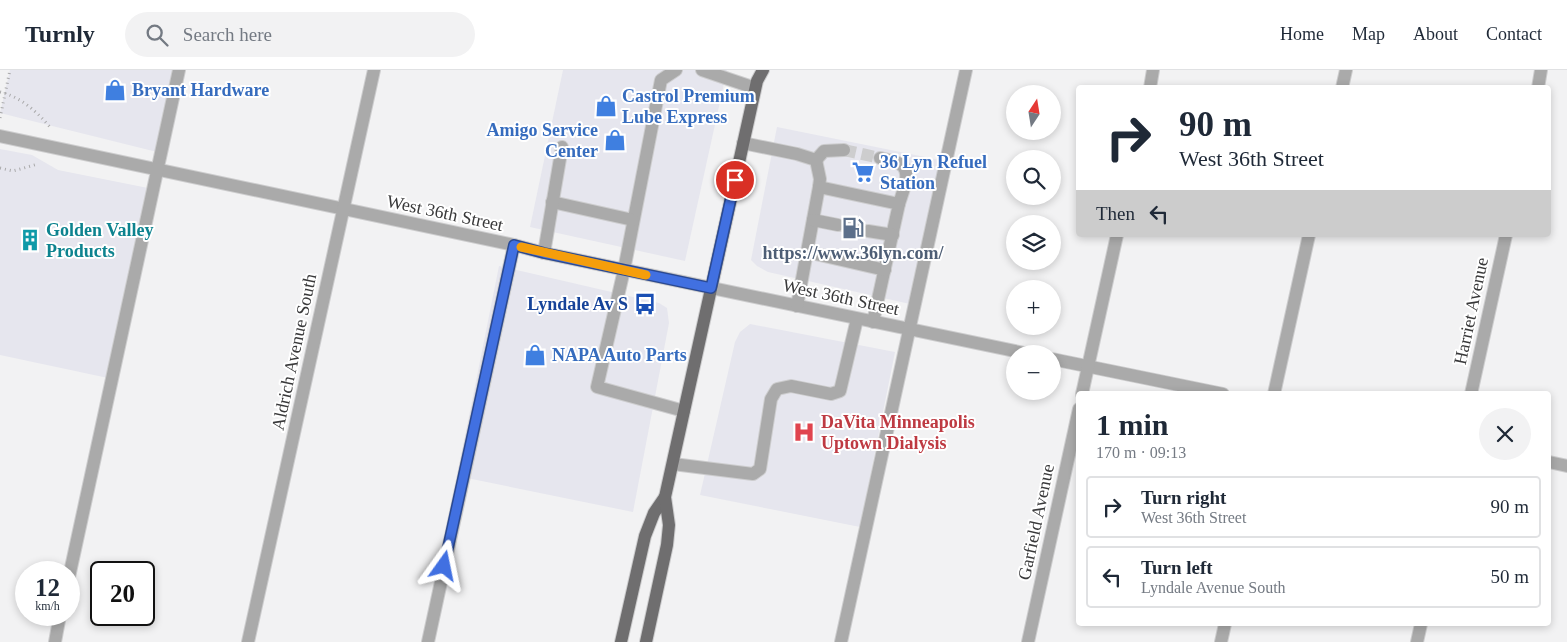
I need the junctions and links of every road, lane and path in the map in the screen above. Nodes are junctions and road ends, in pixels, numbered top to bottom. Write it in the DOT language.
graph roads {
  1 [pos="10,70"];
  2 [pos="178,70"];
  3 [pos="374,70"];
  4 [pos="676,70"];
  5 [pos="702,70"];
  6 [pos="966,70"];
  7 [pos="1153,70"];
  8 [pos="1346,70"];
  9 [pos="1542,70"];
  10 [pos="758,77"];
  11 [pos="1150,85"];
  12 [pos="1343,85"];
  13 [pos="1539,85"];
  14 [pos="0,92"];
  15 [pos="6,93"];
  16 [pos="0,119"];
  17 [pos="0,136"];
  18 [pos="743,143"];
  19 [pos="562,147"];
  20 [pos="62,149"];
  21 [pos="844,150"];
  22 [pos="880,158"];
  23 [pos="816,160"];
  24 [pos="157,168"];
  25 [pos="819,187"];
  26 [pos="552,202"];
  27 [pos="899,204"];
  28 [pos="343,209"];
  29 [pos="633,220"];
  30 [pos="813,220"];
  31 [pos="838,225"];
  32 [pos="868,231"];
  33 [pos="892,235"];
  34 [pos="1117,237"];
  35 [pos="1309,237"];
  36 [pos="1506,237"];
  37 [pos="514,245"];
  38 [pos="807,252"];
  39 [pos="544,253"];
  40 [pos="624,270"];
  41 [pos="885,270"];
  42 [pos="711,288"];
  43 [pos="797,306"];
  44 [pos="857,318"];
  45 [pos="873,322"];
  46 [pos="908,329"];
  47 [pos="1006,349"];
  48 [pos="1061,360"];
  49 [pos="1088,366"];
  50 [pos="1083,391"];
  51 [pos="1209,391"];
  52 [pos="1275,391"];
  53 [pos="1472,391"];
  54 [pos="684,411"];
  55 [pos="1076,423"];
  56 [pos="1551,462"];
  57 [pos="673,464"];
  58 [pos="1567,466"];
  59 [pos="666,497"];
  60 [pos="72,561"];
  61 [pos="58,626"];
  62 [pos="1225,626"];
  63 [pos="1421,626"];
  64 [pos="55,642"];
  65 [pos="248,642"];
  66 [pos="428,642"];
  67 [pos="620,642"];
  68 [pos="646,642"];
  69 [pos="841,642"];
  70 [pos="1028,642"];
  71 [pos="1221,642"];
  72 [pos="1417,642"];
  1 -- 15 [label="path"];
  2 -- 24 [label="street"];
  3 -- 28 [label="street, Aldrich Avenue South"];
  4 -- 29 [label="street"];
  5 -- 10 [label="street"];
  6 -- 46 [label="street"];
  7 -- 11 [label="street"];
  8 -- 12 [label="street"];
  9 -- 13 [label="street"];
  10 -- 18 [label="main road"];
  14 -- 15 [label="path"];
  15 -- 16 [label="path"];
  15 -- 20 [label="path"];
  17 -- 20 [label="street, West 36th Street"];
  18 -- 23 [label="street"];
  18 -- 42 [label="main road"];
  19 -- 26 [label="street"];
  20 -- 24 [label="street, West 36th Street"];
  21 -- 23 [label="street"];
  22 -- 27 [label="street"];
  23 -- 25 [label="street"];
  24 -- 28 [label="street, West 36th Street"];
  24 -- 60 [label="street"];
  25 -- 27 [label="street"];
  25 -- 30 [label="street"];
  26 -- 29 [label="street"];
  26 -- 39 [label="street"];
  27 -- 33 [label="street"];
  28 -- 37 [label="street, West 36th Street"];
  28 -- 65 [label="street, Aldrich Avenue South"];
  29 -- 40 [label="street"];
  30 -- 31 [label="street"];
  30 -- 38 [label="street"];
  32 -- 33 [label="street"];
  33 -- 41 [label="street"];
  34 -- 49 [label="street"];
  35 -- 52 [label="street"];
  36 -- 53 [label="street, Harriet Avenue"];
  37 -- 39 [label="street, West 36th Street"];
  37 -- 66 [label="street"];
  38 -- 41 [label="street"];
  38 -- 43 [label="street"];
  39 -- 40 [label="street, West 36th Street"];
  40 -- 42 [label="street, West 36th Street"];
  40 -- 54 [label="street"];
  41 -- 45 [label="street"];
  42 -- 43 [label="street, West 36th Street"];
  42 -- 54 [label="main road"];
  43 -- 44 [label="street, West 36th Street"];
  44 -- 45 [label="street, West 36th Street"];
  44 -- 57 [label="street"];
  45 -- 46 [label="street, West 36th Street"];
  46 -- 47 [label="street, West 36th Street"];
  46 -- 69 [label="street"];
  48 -- 49 [label="street"];
  49 -- 50 [label="street"];
  49 -- 51 [label="street"];
  54 -- 57 [label="main road"];
  55 -- 70 [label="street, Garfield Avenue"];
  56 -- 58 [label="street"];
  57 -- 59 [label="main road"];
  59 -- 67 [label="main road"];
  59 -- 68 [label="main road"];
  61 -- 64 [label="street"];
  62 -- 71 [label="street"];
  63 -- 72 [label="street"];
}
